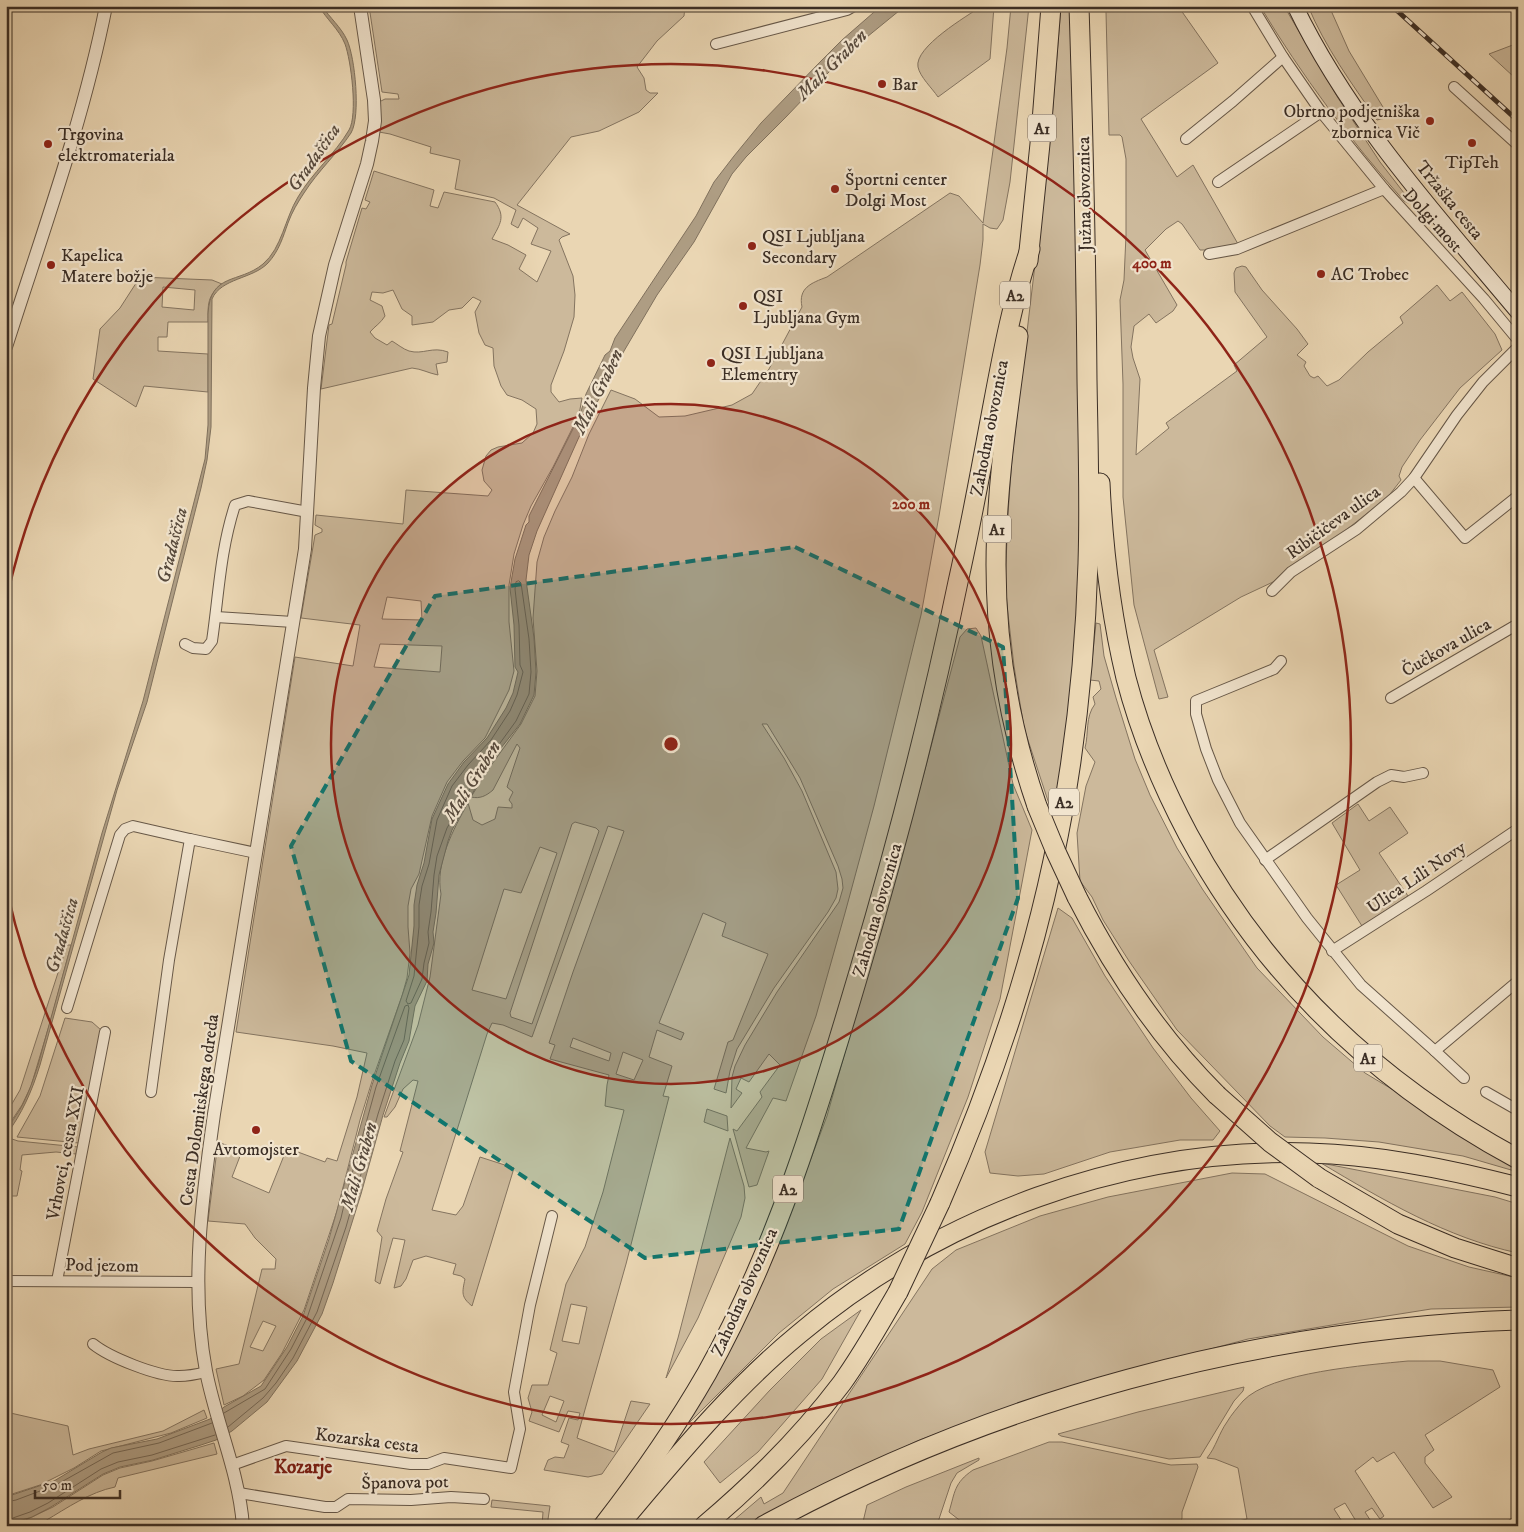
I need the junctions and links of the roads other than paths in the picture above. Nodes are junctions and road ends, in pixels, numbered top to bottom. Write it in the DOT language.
graph roads {
  1 [pos="106,6"];
  2 [pos="360,6"];
  3 [pos="854,6"];
  4 [pos="1051,6"];
  5 [pos="1079,6"];
  6 [pos="1252,6"];
  7 [pos="1296,6"];
  8 [pos="716,44"];
  9 [pos="1283,57"];
  10 [pos="1454,87"];
  11 [pos="1321,112"];
  12 [pos="1186,139"];
  13 [pos="1518,145"];
  14 [pos="1218,182"];
  15 [pos="1384,190"];
  16 [pos="1030,249"];
  17 [pos="1209,254"];
  18 [pos="1518,312"];
  19 [pos="1518,340"];
  20 [pos="6,347"];
  21 [pos="1518,347"];
  22 [pos="1088,382"];
  23 [pos="1414,478"];
  24 [pos="1518,496"];
  25 [pos="308,512"];
  26 [pos="1272,591"];
  27 [pos="216,617"];
  28 [pos="293,622"];
  29 [pos="1518,624"];
  30 [pos="185,644"];
  31 [pos="1281,661"];
  32 [pos="1391,698"];
  33 [pos="1423,773"];
  34 [pos="1518,829"];
  35 [pos="190,839"];
  36 [pos="256,853"];
  37 [pos="1265,860"];
  38 [pos="1332,951"];
  39 [pos="1518,981"];
  40 [pos="67,1008"];
  41 [pos="105,1032"];
  42 [pos="1435,1050"];
  43 [pos="1464,1078"];
  44 [pos="150,1092"];
  45 [pos="1486,1092"];
  46 [pos="1516,1108"];
  47 [pos="1518,1159"];
  48 [pos="1518,1187"];
  49 [pos="552,1216"];
  50 [pos="1518,1268"];
  51 [pos="6,1281"];
  52 [pos="57,1281"];
  53 [pos="198,1282"];
  54 [pos="1518,1320"];
  55 [pos="93,1344"];
  56 [pos="206,1372"];
  57 [pos="232,1465"];
  58 [pos="239,1493"];
  59 [pos="484,1499"];
  60 [pos="1518,1521"];
  61 [pos="243,1526"];
  62 [pos="604,1526"];
  63 [pos="618,1526"];
  64 [pos="704,1526"];
  65 [pos="764,1526"];
  66 [pos="1510,1526"];
  1 -- 20 [label="street"];
  2 -- 25 [label="street, Cesta Dolomitskega odreda"];
  3 -- 8 [label="street"];
  4 -- 16 [label="highway, A1"];
  5 -- 22 [label="highway, Južna obvoznica / A1"];
  6 -- 9 [label="street, Dolgi most"];
  7 -- 18 [label="main road, Tržaška cesta"];
  9 -- 11 [label="street, Dolgi most"];
  9 -- 12 [label="street"];
  10 -- 13 [label="street"];
  11 -- 14 [label="street"];
  11 -- 15 [label="street, Dolgi most"];
  15 -- 17 [label="street, Dolgi most"];
  15 -- 19 [label="street, Dolgi most"];
  16 -- 50 [label="highway, A1, bridge"];
  16 -- 62 [label="highway, Zahodna obvoznica / A2"];
  21 -- 23 [label="street, Ribičičeva ulica"];
  22 -- 47 [label="highway, A1"];
  22 -- 64 [label="highway, A2, bridge"];
  23 -- 24 [label="street"];
  23 -- 26 [label="street, Ribičičeva ulica"];
  25 -- 27 [label="street"];
  25 -- 28 [label="street, Cesta Dolomitskega odreda"];
  27 -- 28 [label="street"];
  27 -- 30 [label="street"];
  28 -- 36 [label="street, Cesta Dolomitskega odreda"];
  29 -- 32 [label="street, Čučkova ulica"];
  31 -- 37 [label="street"];
  33 -- 37 [label="street"];
  34 -- 38 [label="street, Ulica Lili Novy"];
  35 -- 36 [label="street"];
  35 -- 40 [label="street"];
  35 -- 44 [label="street"];
  36 -- 53 [label="street, Cesta Dolomitskega odreda"];
  37 -- 38 [label="street"];
  38 -- 42 [label="street"];
  39 -- 42 [label="street"];
  41 -- 52 [label="street, Vrhovci, cesta XXI"];
  42 -- 43 [label="street"];
  45 -- 46 [label="street"];
  48 -- 63 [label="highway"];
  49 -- 57 [label="street, Kozarska cesta"];
  51 -- 52 [label="street, Pod jezom"];
  52 -- 53 [label="street, Pod jezom"];
  53 -- 56 [label="street, Cesta Dolomitskega odreda"];
  54 -- 65 [label="highway"];
  55 -- 56 [label="street"];
  56 -- 57 [label="street, Cesta Dolomitskega odreda"];
  57 -- 58 [label="street, Cesta Dolomitskega odreda"];
  58 -- 59 [label="street, Španova pot"];
  58 -- 61 [label="street, Cesta Dolomitskega odreda"];
  60 -- 66 [label="street"];
}
